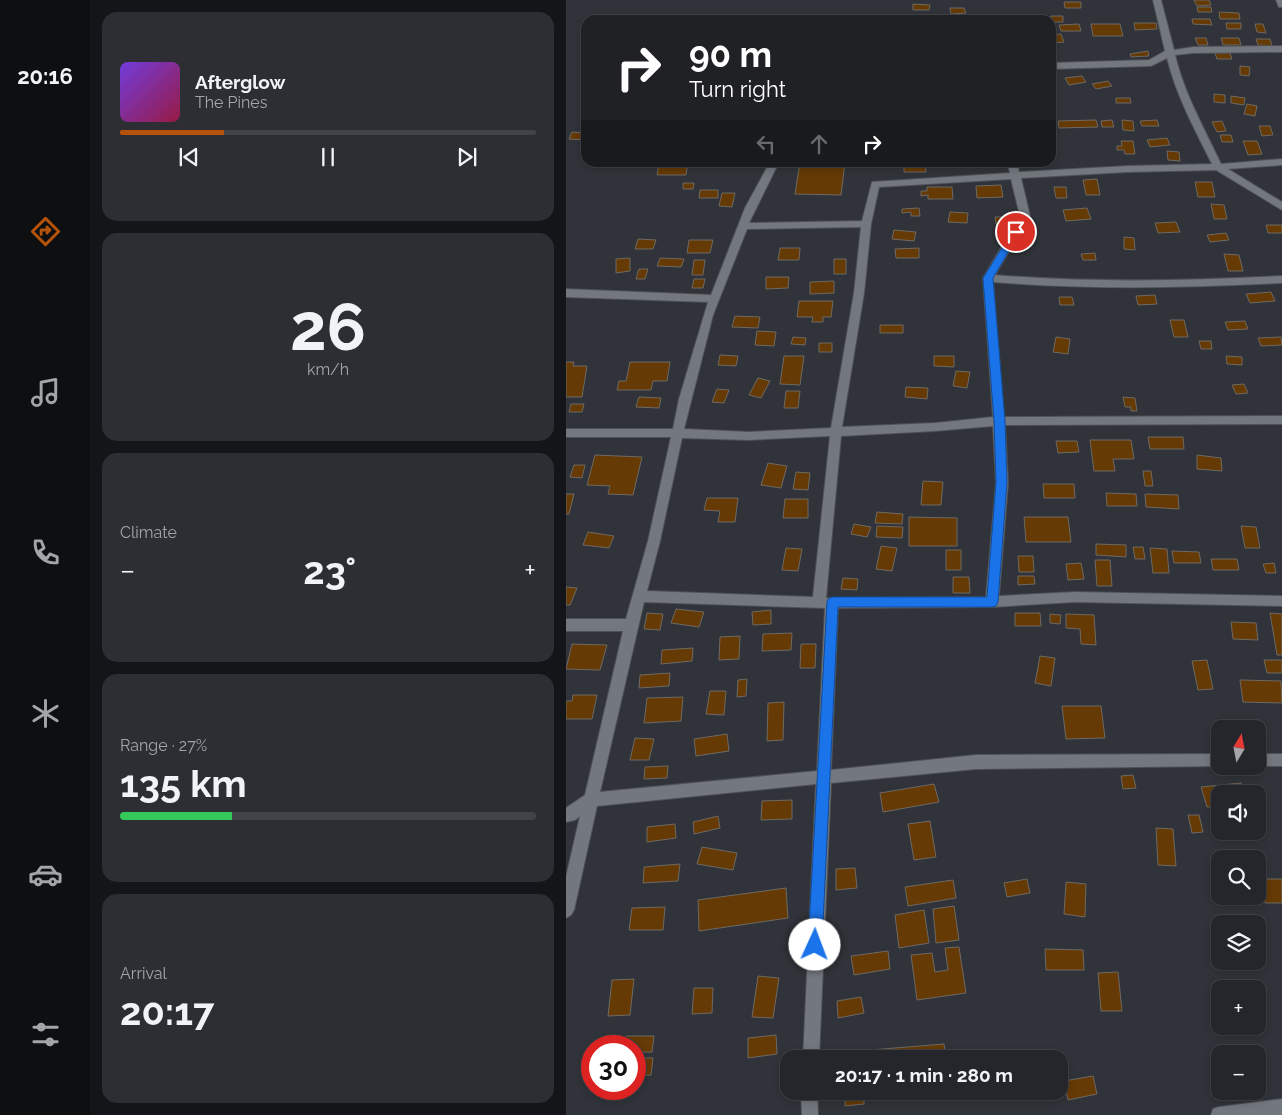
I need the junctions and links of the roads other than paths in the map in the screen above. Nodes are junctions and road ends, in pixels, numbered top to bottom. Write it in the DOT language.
graph roads {
  1 [pos="1157,0"];
  2 [pos="1280,0"];
  3 [pos="1282,6"];
  4 [pos="1282,49"];
  5 [pos="1169,53"];
  6 [pos="1056,66"];
  7 [pos="1282,162"];
  8 [pos="772,167"];
  9 [pos="1014,167"];
  10 [pos="1218,167"];
  11 [pos="1017,176"];
  12 [pos="1282,207"];
  13 [pos="866,224"];
  14 [pos="743,226"];
  15 [pos="988,278"];
  16 [pos="1282,278"];
  17 [pos="566,293"];
  18 [pos="714,299"];
  19 [pos="1282,420"];
  20 [pos="999,421"];
  21 [pos="836,431"];
  22 [pos="566,433"];
  23 [pos="677,433"];
  24 [pos="639,596"];
  25 [pos="1282,601"];
  26 [pos="992,602"];
  27 [pos="826,603"];
  28 [pos="631,624"];
  29 [pos="566,625"];
  30 [pos="1266,760"];
  31 [pos="1282,760"];
  32 [pos="1211,761"];
  33 [pos="825,777"];
  34 [pos="590,800"];
  35 [pos="566,815"];
  36 [pos="566,910"];
  37 [pos="811,1050"];
  38 [pos="809,1100"];
  39 [pos="1282,1107"];
  40 [pos="810,1115"];
  41 [pos="1219,1115"];
  1 -- 5 [label="street"];
  2 -- 3 [label="street"];
  4 -- 5 [label="street"];
  5 -- 6 [label="street"];
  5 -- 10 [label="street"];
  7 -- 10 [label="street"];
  8 -- 14 [label="street"];
  9 -- 11 [label="street"];
  10 -- 11 [label="street"];
  10 -- 12 [label="street"];
  11 -- 13 [label="street"];
  11 -- 15 [label="street"];
  13 -- 14 [label="street"];
  13 -- 21 [label="street"];
  14 -- 18 [label="street"];
  15 -- 16 [label="street"];
  15 -- 20 [label="street"];
  17 -- 18 [label="street"];
  18 -- 23 [label="street"];
  19 -- 20 [label="street"];
  20 -- 21 [label="street"];
  20 -- 26 [label="street"];
  21 -- 23 [label="street"];
  21 -- 27 [label="street"];
  22 -- 23 [label="street"];
  23 -- 24 [label="street"];
  24 -- 27 [label="street"];
  24 -- 28 [label="street"];
  25 -- 26 [label="street"];
  26 -- 27 [label="street"];
  27 -- 33 [label="street"];
  28 -- 29 [label="street"];
  28 -- 34 [label="street"];
  30 -- 31 [label="street"];
  32 -- 33 [label="street"];
  33 -- 34 [label="street"];
  33 -- 37 [label="street"];
  34 -- 35 [label="street"];
  34 -- 36 [label="street"];
  38 -- 40 [label="street"];
  39 -- 41 [label="street"];
}
